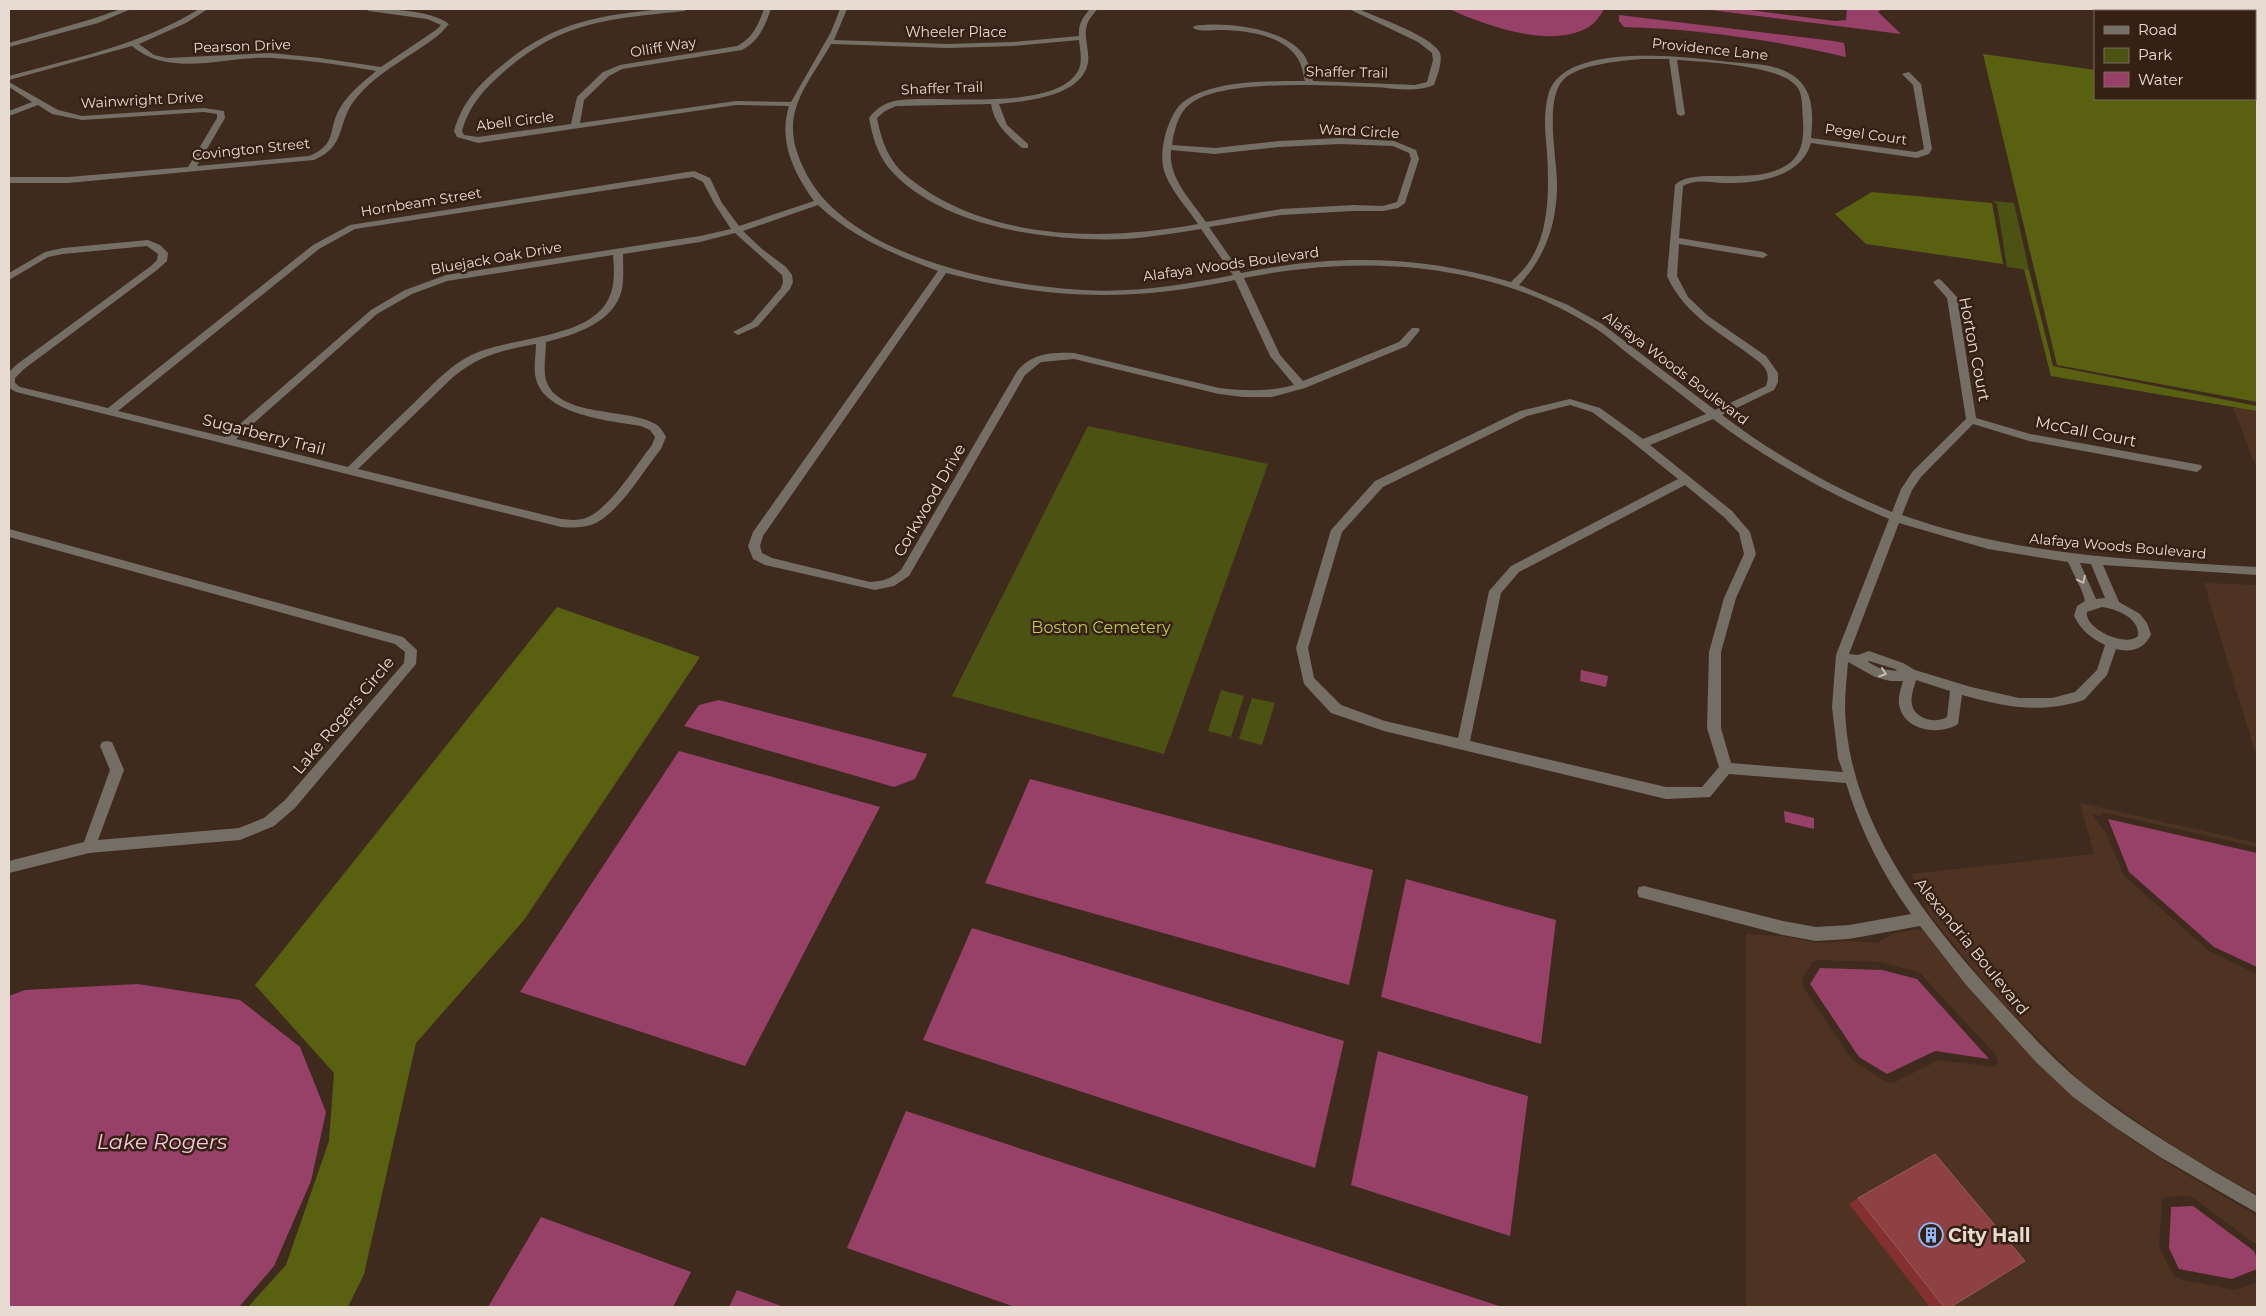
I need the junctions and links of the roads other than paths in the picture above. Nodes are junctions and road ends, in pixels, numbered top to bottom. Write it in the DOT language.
graph roads {
  1 [pos="127,9"];
  2 [pos="204,9"];
  3 [pos="369,9"];
  4 [pos="684,9"];
  5 [pos="767,9"];
  6 [pos="843,9"];
  7 [pos="1094,9"];
  8 [pos="1353,9"];
  9 [pos="1197,28"];
  10 [pos="1081,38"];
  11 [pos="831,42"];
  12 [pos="133,43"];
  13 [pos="9,45"];
  14 [pos="1673,57"];
  15 [pos="384,70"];
  16 [pos="1906,74"];
  17 [pos="9,78"];
  18 [pos="9,84"];
  19 [pos="1310,84"];
  20 [pos="994,100"];
  21 [pos="38,102"];
  22 [pos="792,104"];
  23 [pos="9,114"];
  24 [pos="1681,114"];
  25 [pos="575,126"];
  26 [pos="1807,140"];
  27 [pos="1025,146"];
  28 [pos="1168,147"];
  29 [pos="191,169"];
  30 [pos="9,180"];
  31 [pos="819,202"];
  32 [pos="1202,224"];
  33 [pos="737,230"];
  34 [pos="1674,240"];
  35 [pos="618,251"];
  36 [pos="1763,254"];
  37 [pos="944,269"];
  38 [pos="9,277"];
  39 [pos="1239,277"];
  40 [pos="1938,282"];
  41 [pos="1513,286"];
  42 [pos="1415,330"];
  43 [pos="738,332"];
  44 [pos="541,340"];
  45 [pos="1301,386"];
  46 [pos="110,412"];
  47 [pos="1715,414"];
  48 [pos="1971,420"];
  49 [pos="227,441"];
  50 [pos="1642,444"];
  51 [pos="2197,468"];
  52 [pos="350,471"];
  53 [pos="1686,480"];
  54 [pos="1895,518"];
  55 [pos="9,533"];
  56 [pos="2072,558"];
  57 [pos="2095,560"];
  58 [pos="2257,570"];
  59 [pos="2091,603"];
  60 [pos="2114,604"];
  61 [pos="2112,643"];
  62 [pos="1842,655"];
  63 [pos="1911,674"];
  64 [pos="1957,687"];
  65 [pos="1463,745"];
  66 [pos="107,746"];
  67 [pos="1726,768"];
  68 [pos="1849,778"];
  69 [pos="89,847"];
  70 [pos="9,868"];
  71 [pos="1644,892"];
  72 [pos="1923,919"];
  73 [pos="2257,1205"];
  1 -- 13 [label="street"];
  2 -- 12 [label="street"];
  3 -- 15 [label="street, Covington Street"];
  4 -- 25 [label="street, Abell Circle"];
  5 -- 25 [label="street, Olliff Way"];
  6 -- 11 [label="street, Alafaya Woods Boulevard"];
  7 -- 10 [label="street, Shaffer Trail"];
  8 -- 19 [label="street, Shaffer Trail"];
  9 -- 19 [label="street"];
  10 -- 11 [label="street, Wheeler Place"];
  10 -- 20 [label="street, Shaffer Trail"];
  11 -- 22 [label="street, Alafaya Woods Boulevard"];
  12 -- 15 [label="street, Pearson Drive"];
  12 -- 17 [label="street"];
  14 -- 24 [label="street"];
  14 -- 26 [label="street, Providence Lane"];
  14 -- 41 [label="street, Providence Lane"];
  15 -- 29 [label="street, Covington Street"];
  16 -- 26 [label="street, Pegel Court"];
  18 -- 21 [label="street, Wainwright Drive"];
  19 -- 28 [label="street, Shaffer Trail"];
  20 -- 27 [label="street"];
  20 -- 32 [label="street, Shaffer Trail"];
  21 -- 23 [label="street"];
  21 -- 29 [label="street, Wainwright Drive"];
  22 -- 25 [label="street, Abell Circle"];
  22 -- 31 [label="street, Alafaya Woods Boulevard"];
  26 -- 34 [label="street, Providence Lane"];
  28 -- 32 [label="street, Shaffer Trail"];
  28 -- 32 [label="street, Ward Circle"];
  29 -- 30 [label="street, Covington Street"];
  31 -- 33 [label="street, Bluejack Oak Drive"];
  31 -- 37 [label="street, Alafaya Woods Boulevard"];
  32 -- 39 [label="street, Shaffer Trail"];
  33 -- 35 [label="street, Bluejack Oak Drive"];
  33 -- 43 [label="street, Hornbeam Street"];
  33 -- 46 [label="street, Hornbeam Street"];
  34 -- 36 [label="street"];
  34 -- 47 [label="street, Providence Lane"];
  35 -- 44 [label="street"];
  35 -- 49 [label="street, Bluejack Oak Drive"];
  37 -- 39 [label="street, Alafaya Woods Boulevard"];
  37 -- 45 [label="street, Corkwood Drive"];
  38 -- 46 [label="street, Sugarberry Trail"];
  39 -- 41 [label="street, Alafaya Woods Boulevard"];
  39 -- 45 [label="street, Shaffer Trail"];
  40 -- 48 [label="street, Horton Court"];
  41 -- 47 [label="street, Alafaya Woods Boulevard"];
  42 -- 45 [label="street, Corkwood Drive"];
  44 -- 52 [label="street"];
  44 -- 52 [label="street, Sugarberry Trail"];
  46 -- 49 [label="street, Sugarberry Trail"];
  47 -- 50 [label="street"];
  47 -- 54 [label="street, Alafaya Woods Boulevard"];
  48 -- 51 [label="street, McCall Court"];
  48 -- 54 [label="street, Horton Court"];
  49 -- 52 [label="street, Sugarberry Trail"];
  50 -- 53 [label="street"];
  50 -- 65 [label="street"];
  53 -- 65 [label="street"];
  53 -- 67 [label="street"];
  54 -- 56 [label="street, Alafaya Woods Boulevard"];
  54 -- 62 [label="street, Alexandria Boulevard"];
  55 -- 69 [label="street, Lake Rogers Circle"];
  56 -- 57 [label="street, Alafaya Woods Boulevard"];
  56 -- 59 [label="street, one-way"];
  57 -- 58 [label="street, Alafaya Woods Boulevard"];
  57 -- 60 [label="street"];
  59 -- 60 [label="street"];
  59 -- 61 [label="street"];
  60 -- 61 [label="street"];
  61 -- 64 [label="street"];
  62 -- 63 [label="street"];
  62 -- 68 [label="street, Alexandria Boulevard"];
  63 -- 64 [label="street"];
  63 -- 64 [label="street"];
  65 -- 67 [label="street"];
  66 -- 69 [label="street"];
  67 -- 68 [label="street"];
  68 -- 72 [label="street, Alexandria Boulevard"];
  69 -- 70 [label="street, Lake Rogers Circle"];
  71 -- 72 [label="street"];
  72 -- 73 [label="street, Alexandria Boulevard"];
}
